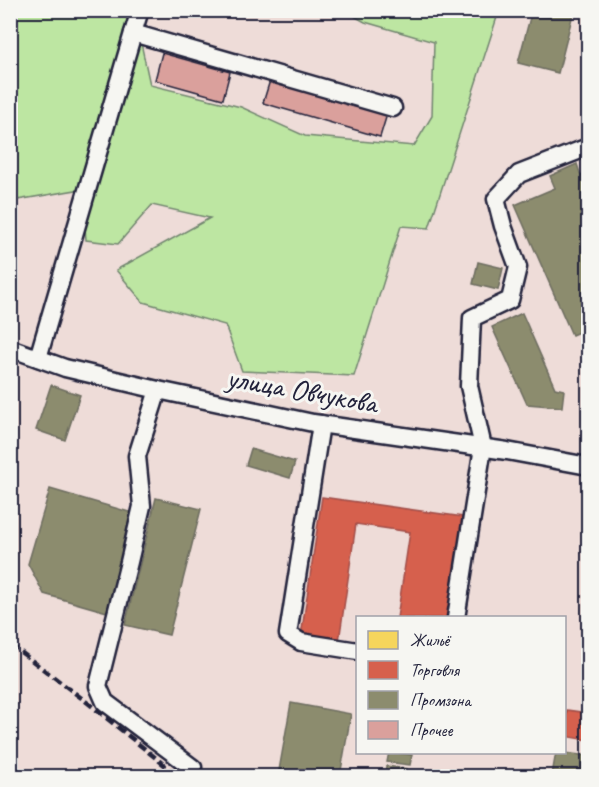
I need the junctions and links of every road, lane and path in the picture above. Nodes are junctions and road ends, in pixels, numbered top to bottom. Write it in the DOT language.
graph roads {
  1 [pos="140,10"];
  2 [pos="133,33"];
  3 [pos="393,108"];
  4 [pos="588,147"];
  5 [pos="10,348"];
  6 [pos="38,358"];
  7 [pos="158,390"];
  8 [pos="321,424"];
  9 [pos="483,447"];
  10 [pos="588,466"];
  11 [pos="456,616"];
  12 [pos="356,651"];
  13 [pos="191,777"];
  1 -- 2 [label="street"];
  2 -- 3 [label="street"];
  2 -- 6 [label="street"];
  4 -- 9 [label="street"];
  5 -- 6 [label="street, улица Овчукова"];
  6 -- 7 [label="street, улица Овчукова"];
  7 -- 8 [label="street, улица Овчукова"];
  7 -- 13 [label="street"];
  8 -- 9 [label="street, улица Овчукова"];
  8 -- 12 [label="street"];
  9 -- 10 [label="street, улица Овчукова"];
  9 -- 11 [label="street"];
}
